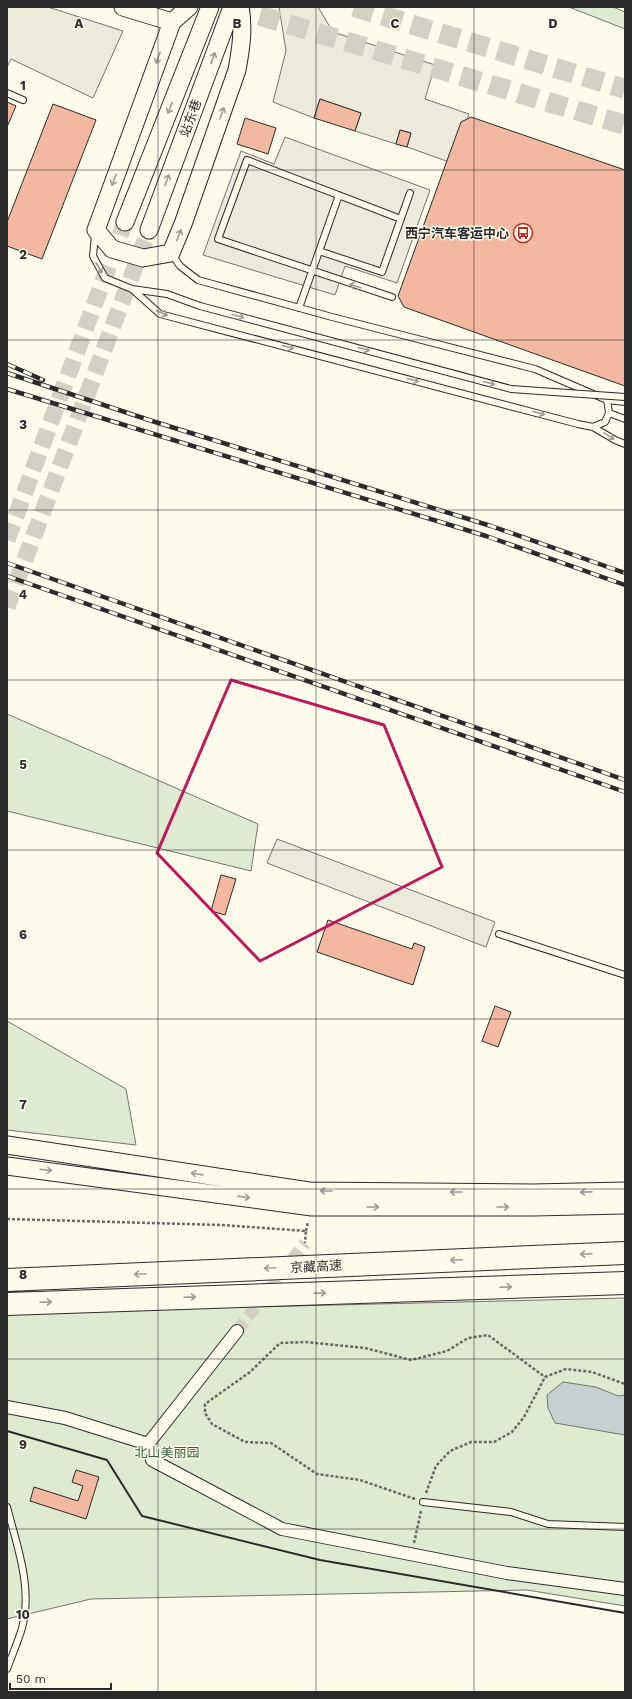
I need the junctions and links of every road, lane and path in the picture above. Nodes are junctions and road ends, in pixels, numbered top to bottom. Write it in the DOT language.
graph roads {
  1 [pos="123,7"];
  2 [pos="189,7"];
  3 [pos="210,7"];
  4 [pos="232,7"];
  5 [pos="240,7"];
  6 [pos="172,22"];
  7 [pos="7,93"];
  8 [pos="23,100"];
  9 [pos="410,193"];
  10 [pos="339,195"];
  11 [pos="401,219"];
  12 [pos="125,222"];
  13 [pos="96,230"];
  14 [pos="149,230"];
  15 [pos="319,251"];
  16 [pos="171,253"];
  17 [pos="312,271"];
  18 [pos="132,290"];
  19 [pos="392,297"];
  20 [pos="299,308"];
  21 [pos="625,397"];
  22 [pos="607,400"];
  23 [pos="625,402"];
  24 [pos="609,413"];
  25 [pos="625,419"];
  26 [pos="593,427"];
  27 [pos="625,444"];
  28 [pos="499,934"];
  29 [pos="625,975"];
  30 [pos="7,1146"];
  31 [pos="7,1166"];
  32 [pos="625,1191"];
  33 [pos="625,1205"];
  34 [pos="7,1219"];
  35 [pos="305,1243"];
  36 [pos="625,1253"];
  37 [pos="7,1280"];
  38 [pos="625,1283"];
  39 [pos="7,1304"];
  40 [pos="237,1331"];
  41 [pos="545,1376"];
  42 [pos="625,1384"];
  43 [pos="7,1408"];
  44 [pos="148,1444"];
  45 [pos="423,1502"];
  46 [pos="7,1507"];
  47 [pos="625,1527"];
  48 [pos="412,1555"];
  49 [pos="625,1589"];
  50 [pos="7,1669"];
  1 -- 6 [label="main road"];
  2 -- 6 [label="main road"];
  3 -- 12 [label="main road, 站东巷, one-way"];
  14 -- 4 [label="main road, 站东巷, one-way"];
  16 -- 5 [label="main road, one-way"];
  6 -- 13 [label="main road, one-way"];
  7 -- 8 [label="lane"];
  9 -- 11 [label="lane"];
  10 -- 11 [label="lane"];
  10 -- 15 [label="lane"];
  10 -- 17 [label="lane"];
  11 -- 15 [label="lane"];
  13 -- 16 [label="main road"];
  13 -- 18 [label="lane, one-way"];
  15 -- 17 [label="lane"];
  16 -- 20 [label="lane"];
  19 -- 17 [label="lane, one-way"];
  17 -- 20 [label="lane"];
  18 -- 21 [label="lane, one-way, bridge"];
  18 -- 26 [label="lane, one-way"];
  20 -- 22 [label="lane"];
  22 -- 23 [label="lane"];
  22 -- 24 [label="lane"];
  24 -- 25 [label="lane"];
  24 -- 26 [label="lane"];
  26 -- 27 [label="lane, one-way"];
  28 -- 29 [label="lane"];
  32 -- 30 [label="main road, one-way"];
  31 -- 33 [label="main road, one-way"];
  34 -- 35 [label="path"];
  36 -- 37 [label="highway, 京藏高速, one-way"];
  39 -- 38 [label="highway, 京藏高速, one-way"];
  40 -- 44 [label="street"];
  41 -- 42 [label="path"];
  41 -- 45 [label="path"];
  41 -- 45 [label="path"];
  43 -- 44 [label="street"];
  44 -- 48 [label="street"];
  45 -- 47 [label="lane"];
  45 -- 48 [label="path"];
  46 -- 50 [label="lane"];
  48 -- 49 [label="street"];
}
